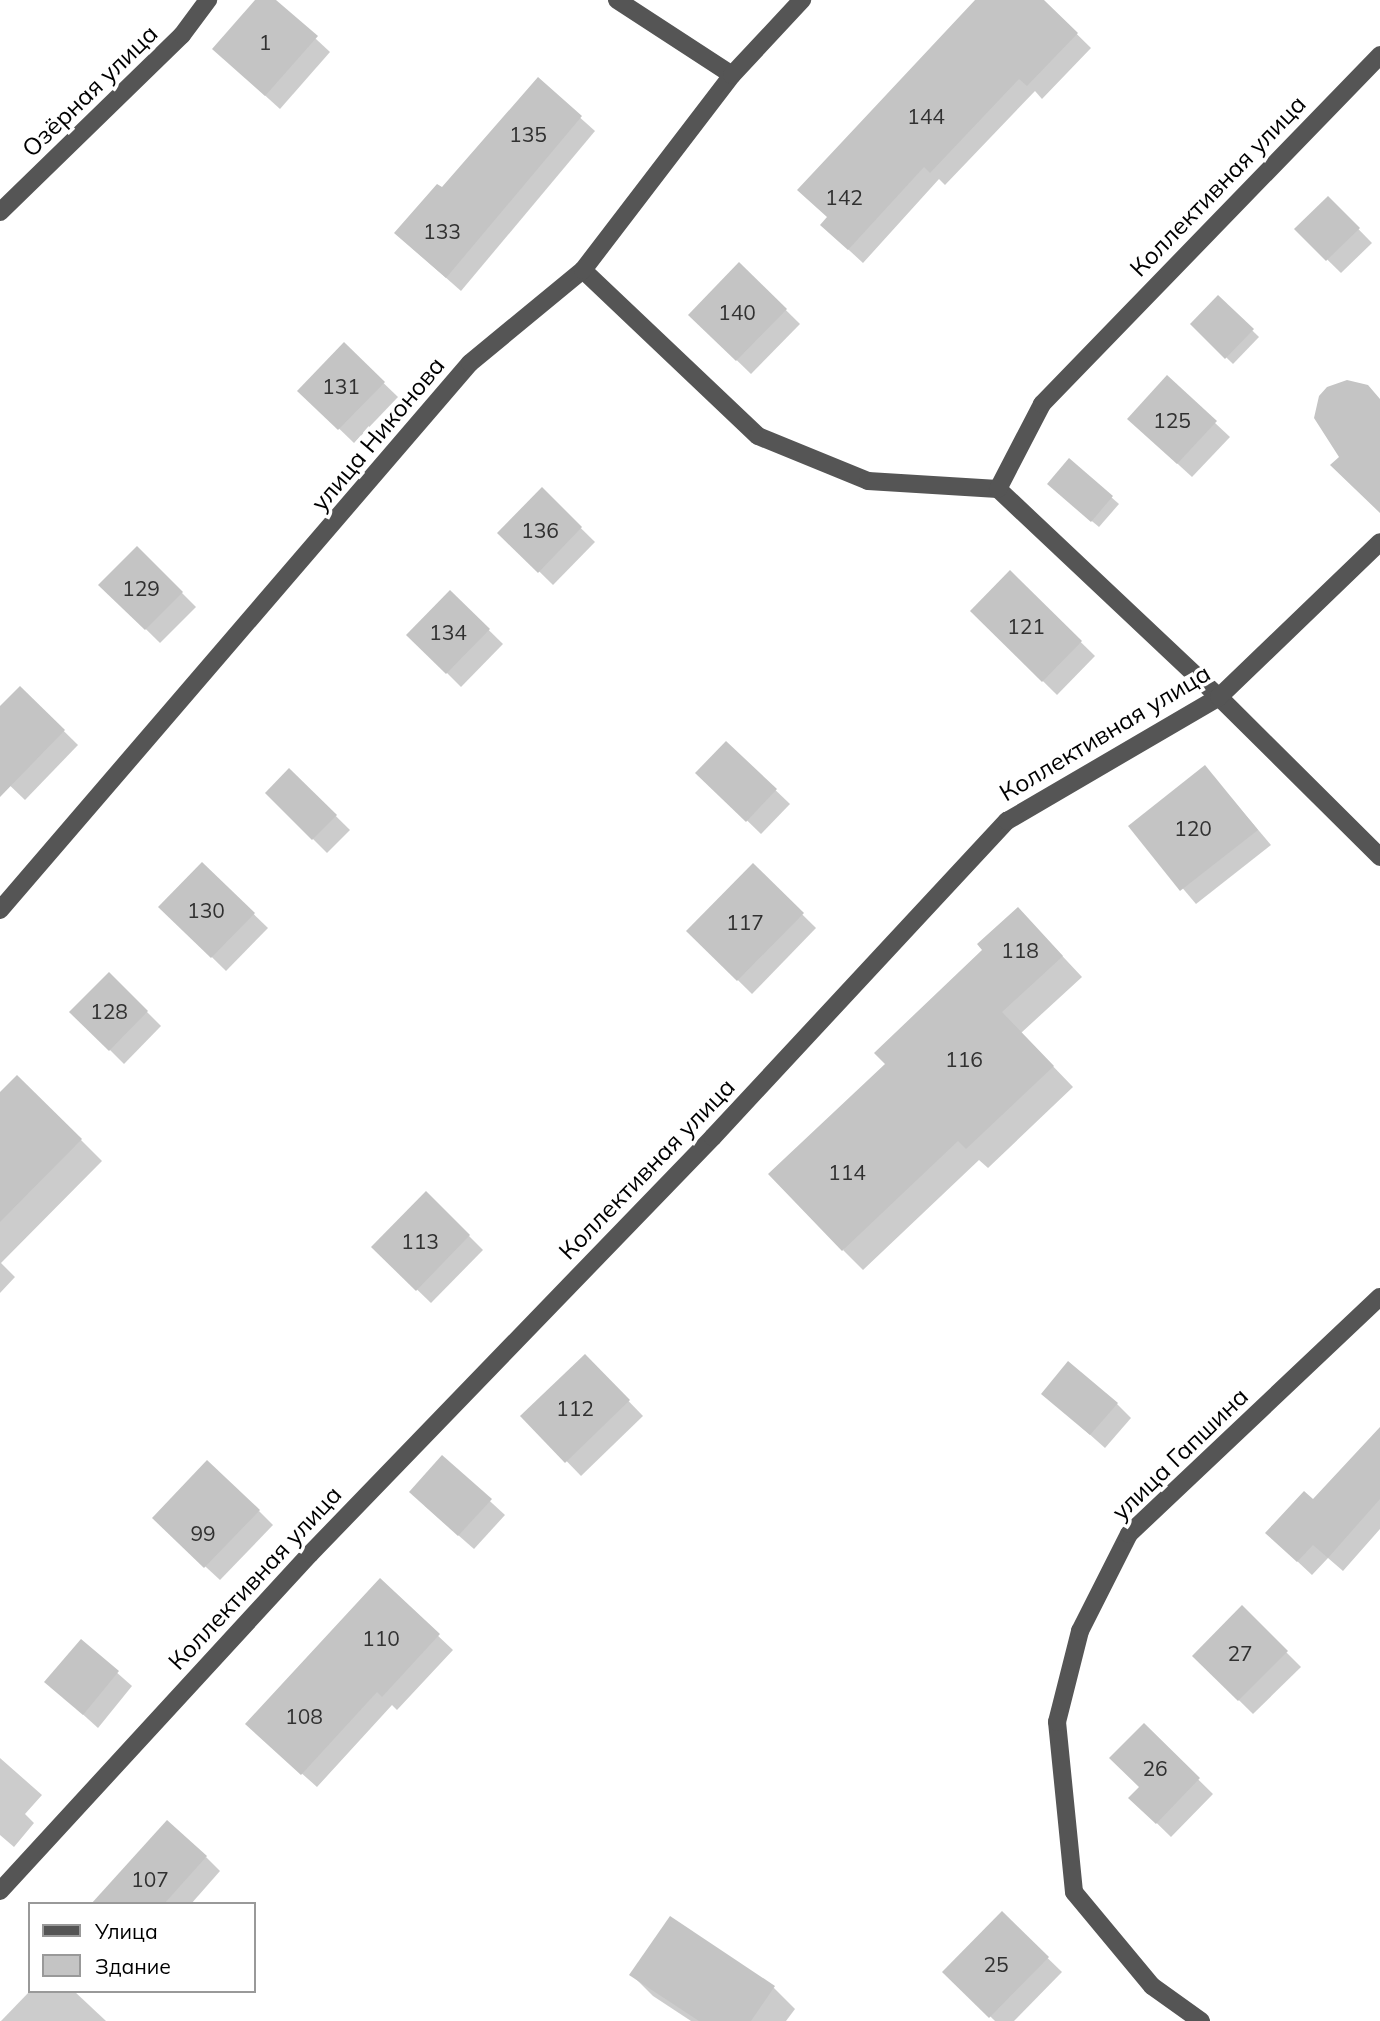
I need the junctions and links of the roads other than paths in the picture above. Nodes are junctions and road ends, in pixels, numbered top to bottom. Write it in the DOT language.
graph roads {
  1 [pos="208,0"];
  2 [pos="617,0"];
  3 [pos="802,0"];
  4 [pos="1380,55"];
  5 [pos="732,75"];
  6 [pos="0,212"];
  7 [pos="583,270"];
  8 [pos="998,489"];
  9 [pos="1380,542"];
  10 [pos="1219,697"];
  11 [pos="1380,857"];
  12 [pos="0,910"];
  13 [pos="1380,1297"];
  14 [pos="0,1891"];
  15 [pos="1201,2021"];
  1 -- 6 [label="street, Озёрная улица"];
  2 -- 5 [label="street"];
  3 -- 5 [label="street, улица Никонова"];
  4 -- 8 [label="street, Коллективная улица"];
  5 -- 7 [label="street, улица Никонова"];
  7 -- 8 [label="street"];
  7 -- 12 [label="street, улица Никонова"];
  8 -- 10 [label="street"];
  9 -- 10 [label="street, Коллективная улица"];
  10 -- 11 [label="street"];
  10 -- 14 [label="street, Коллективная улица"];
  13 -- 15 [label="street, улица Гапшина"];
}
